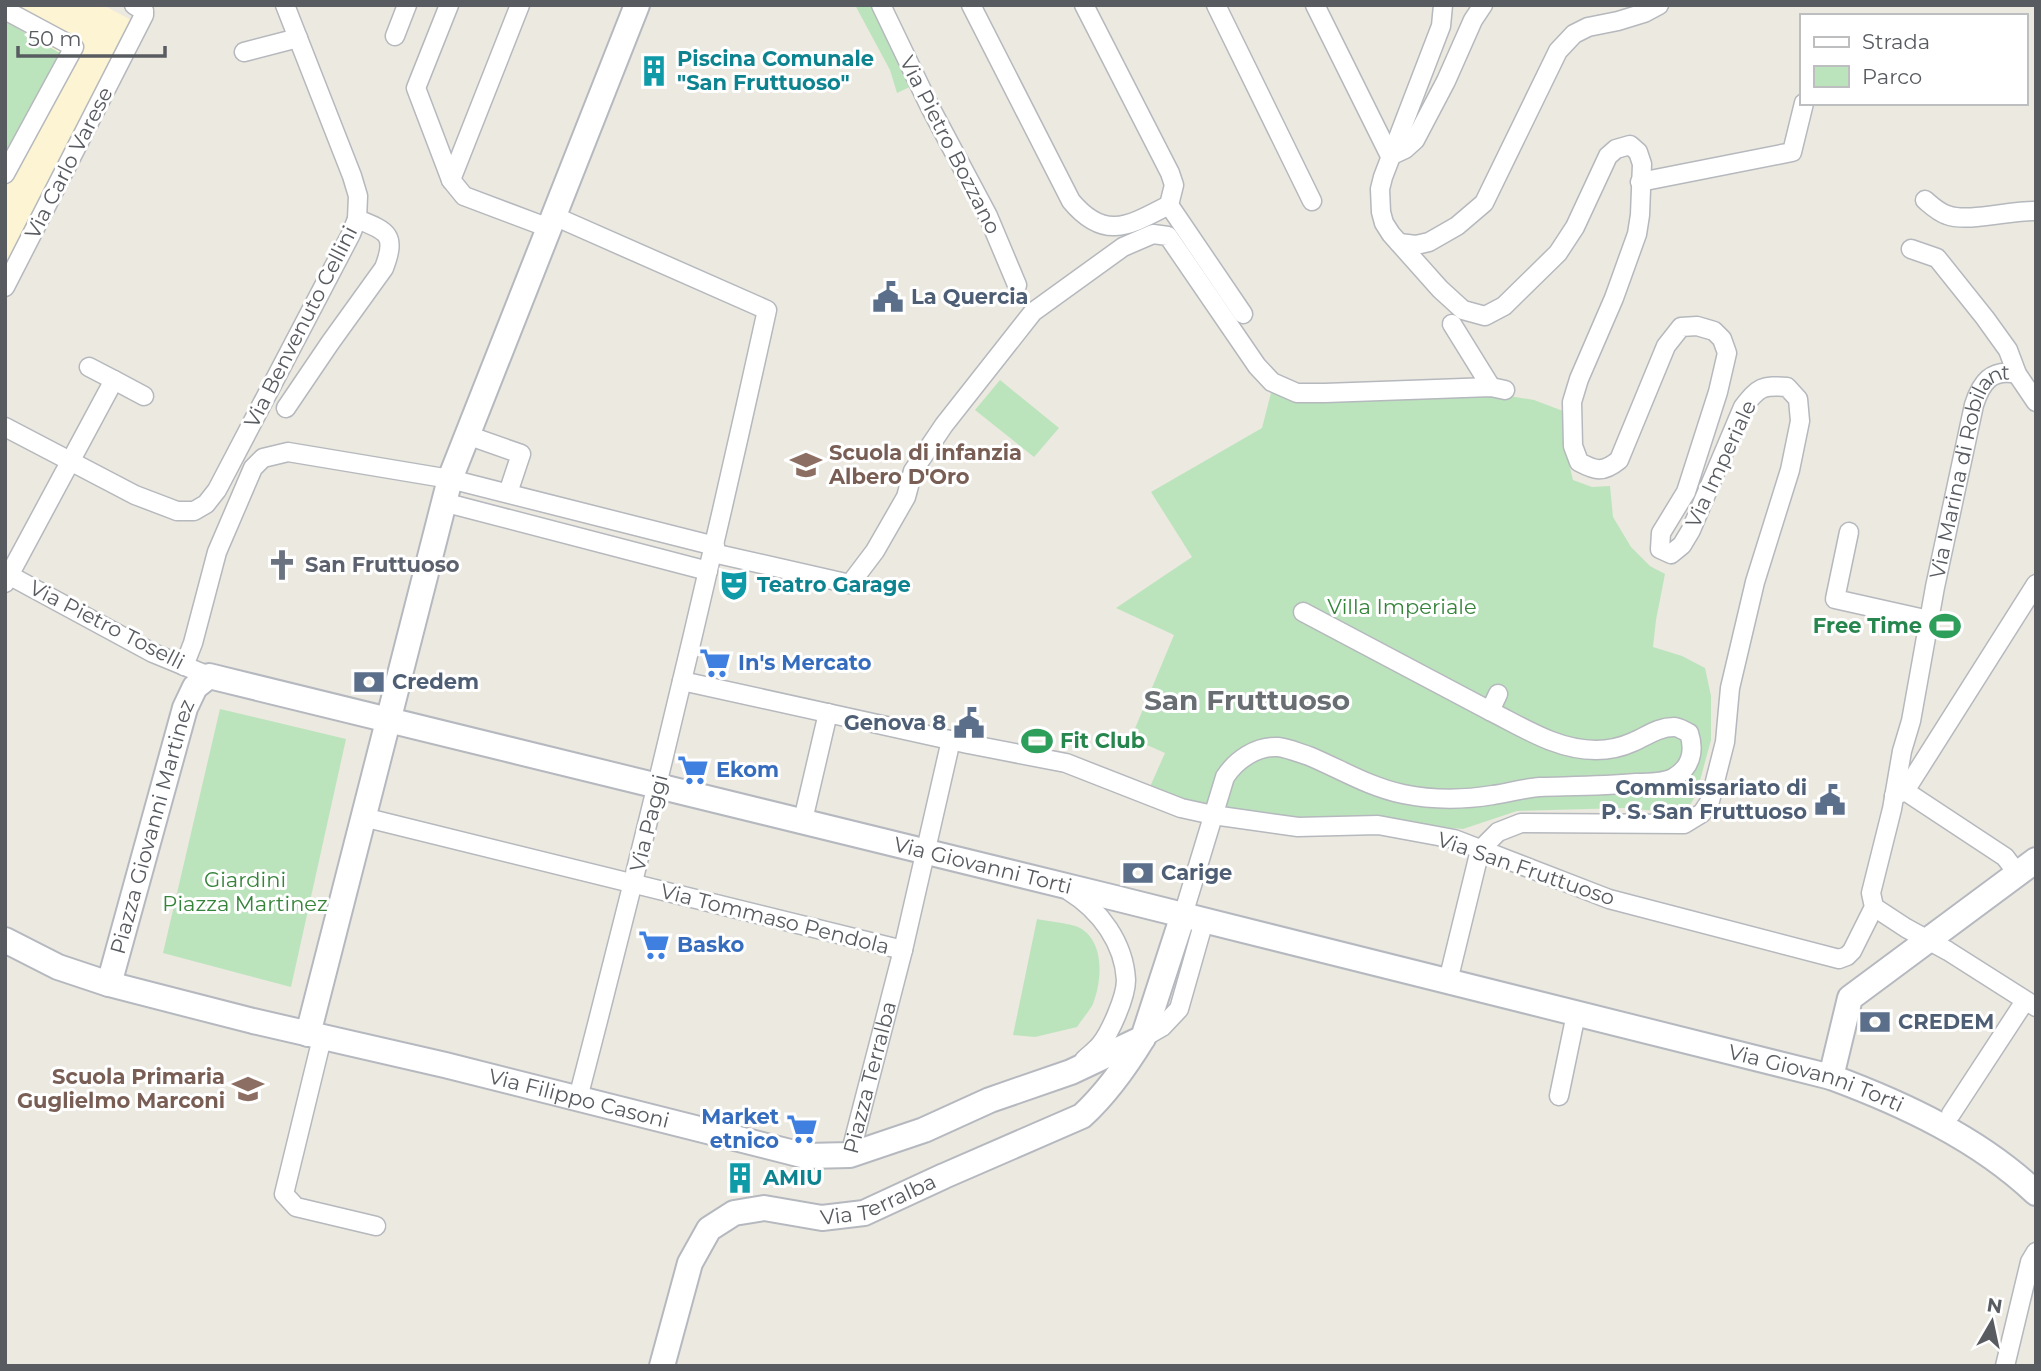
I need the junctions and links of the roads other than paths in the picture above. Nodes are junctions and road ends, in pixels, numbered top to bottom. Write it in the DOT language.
graph roads {
  1 [pos="134,5"];
  2 [pos="285,5"];
  3 [pos="407,5"];
  4 [pos="449,5"];
  5 [pos="520,5"];
  6 [pos="637,5"];
  7 [pos="881,5"];
  8 [pos="971,5"];
  9 [pos="1084,5"];
  10 [pos="1216,5"];
  11 [pos="1315,5"];
  12 [pos="1443,5"];
  13 [pos="1483,5"];
  14 [pos="1658,5"];
  15 [pos="5,9"];
  16 [pos="395,36"];
  17 [pos="298,38"];
  18 [pos="244,52"];
  19 [pos="1804,105"];
  20 [pos="13,140"];
  21 [pos="1390,156"];
  22 [pos="5,174"];
  23 [pos="451,180"];
  24 [pos="1640,182"];
  25 [pos="1925,200"];
  26 [pos="1312,201"];
  27 [pos="1169,205"];
  28 [pos="2036,211"];
  29 [pos="357,219"];
  30 [pos="552,222"];
  31 [pos="1114,227"];
  32 [pos="1429,242"];
  33 [pos="1399,243"];
  34 [pos="1123,247"];
  35 [pos="1911,249"];
  36 [pos="1425,272"];
  37 [pos="1017,285"];
  38 [pos="5,287"];
  39 [pos="1243,314"];
  40 [pos="1452,324"];
  41 [pos="89,367"];
  42 [pos="2017,374"];
  43 [pos="114,380"];
  44 [pos="144,396"];
  45 [pos="2036,402"];
  46 [pos="286,408"];
  47 [pos="5,427"];
  48 [pos="467,435"];
  49 [pos="71,461"];
  50 [pos="446,491"];
  51 [pos="508,493"];
  52 [pos="1849,532"];
  53 [pos="714,549"];
  54 [pos="708,571"];
  55 [pos="7,577"];
  56 [pos="2036,584"];
  57 [pos="1303,612"];
  58 [pos="1929,620"];
  59 [pos="184,666"];
  60 [pos="209,676"];
  61 [pos="682,681"];
  62 [pos="1498,694"];
  63 [pos="1490,711"];
  64 [pos="828,713"];
  65 [pos="387,720"];
  66 [pos="951,740"];
  67 [pos="657,785"];
  68 [pos="1900,793"];
  69 [pos="1213,815"];
  70 [pos="363,817"];
  71 [pos="803,820"];
  72 [pos="1480,850"];
  73 [pos="926,851"];
  74 [pos="2027,867"];
  75 [pos="634,884"];
  76 [pos="1059,885"];
  77 [pos="1874,907"];
  78 [pos="1193,918"];
  79 [pos="1927,939"];
  80 [pos="5,940"];
  81 [pos="903,950"];
  82 [pos="1852,951"];
  83 [pos="1448,981"];
  84 [pos="109,984"];
  85 [pos="2031,1004"];
  86 [pos="1576,1014"];
  87 [pos="315,1036"];
  88 [pos="1143,1038"];
  89 [pos="1071,1072"];
  90 [pos="1831,1077"];
  91 [pos="1559,1096"];
  92 [pos="578,1098"];
  93 [pos="1951,1114"];
  94 [pos="850,1156"];
  95 [pos="2036,1193"];
  96 [pos="376,1226"];
  97 [pos="2036,1252"];
  98 [pos="662,1366"];
  99 [pos="2005,1366"];
  1 -- 38 [label="street, Via Carlo Varese"];
  2 -- 17 [label="street, Via Benvenuto Cellini"];
  3 -- 16 [label="street"];
  4 -- 23 [label="street"];
  5 -- 23 [label="street"];
  6 -- 30 [label="street"];
  7 -- 37 [label="street, Via Pietro Bozzano"];
  8 -- 31 [label="street"];
  9 -- 27 [label="street"];
  10 -- 26 [label="street"];
  11 -- 21 [label="street"];
  12 -- 21 [label="street, Via Imperiale"];
  13 -- 21 [label="street"];
  14 -- 32 [label="street"];
  15 -- 20 [label="street"];
  17 -- 18 [label="street"];
  17 -- 29 [label="street, Via Benvenuto Cellini"];
  19 -- 24 [label="street"];
  20 -- 22 [label="street"];
  21 -- 33 [label="street, Via Imperiale"];
  23 -- 30 [label="street"];
  24 -- 36 [label="street, Via Imperiale"];
  24 -- 72 [label="street, Via Imperiale"];
  25 -- 28 [label="street"];
  27 -- 31 [label="street"];
  27 -- 39 [label="street"];
  29 -- 46 [label="street"];
  29 -- 49 [label="street, Via Benvenuto Cellini"];
  30 -- 48 [label="street"];
  30 -- 53 [label="street, Via Paggi"];
  31 -- 34 [label="street"];
  32 -- 33 [label="street"];
  32 -- 36 [label="street"];
  33 -- 36 [label="street, Via Imperiale"];
  34 -- 40 [label="street"];
  34 -- 53 [label="street"];
  35 -- 42 [label="street"];
  41 -- 43 [label="street"];
  42 -- 45 [label="street, Via Marina di Robilant"];
  42 -- 58 [label="street, Via Marina di Robilant"];
  43 -- 44 [label="street"];
  43 -- 49 [label="street"];
  47 -- 49 [label="street"];
  48 -- 50 [label="street"];
  48 -- 51 [label="street"];
  49 -- 55 [label="street"];
  50 -- 51 [label="street"];
  50 -- 54 [label="street"];
  50 -- 59 [label="street"];
  50 -- 65 [label="street"];
  51 -- 53 [label="street"];
  52 -- 58 [label="street, Via Marina di Robilant"];
  53 -- 54 [label="street, Via Paggi"];
  54 -- 61 [label="street, Via Paggi"];
  55 -- 59 [label="street, Via Pietro Toselli"];
  56 -- 68 [label="street"];
  57 -- 63 [label="street"];
  58 -- 68 [label="street, Via Marina di Robilant"];
  59 -- 60 [label="street, Via Pietro Toselli"];
  60 -- 65 [label="street, Piazza Giovanni Martinez"];
  60 -- 84 [label="street, Piazza Giovanni Martinez"];
  61 -- 64 [label="street, Via San Fruttuoso"];
  61 -- 67 [label="street, Via Paggi"];
  62 -- 63 [label="street"];
  63 -- 69 [label="street"];
  64 -- 66 [label="street, Via San Fruttuoso"];
  64 -- 71 [label="street"];
  65 -- 67 [label="street, Via Giovanni Torti"];
  65 -- 70 [label="street"];
  66 -- 69 [label="street, Via San Fruttuoso"];
  66 -- 73 [label="street, Piazza Terralba"];
  67 -- 71 [label="street, Via Giovanni Torti"];
  67 -- 75 [label="street, Via Paggi"];
  68 -- 74 [label="street"];
  68 -- 77 [label="street, Via Marina di Robilant"];
  69 -- 72 [label="street, Via San Fruttuoso"];
  69 -- 78 [label="street"];
  70 -- 75 [label="street, Via Tommaso Pendola"];
  70 -- 87 [label="street"];
  71 -- 73 [label="street, Via Giovanni Torti"];
  72 -- 82 [label="street, Via San Fruttuoso"];
  72 -- 83 [label="street"];
  73 -- 76 [label="street, Via Giovanni Torti"];
  73 -- 81 [label="street, Piazza Terralba"];
  74 -- 79 [label="street"];
  75 -- 81 [label="street, Via Tommaso Pendola"];
  75 -- 92 [label="street, Via Paggi"];
  76 -- 78 [label="street, Via Giovanni Torti"];
  76 -- 89 [label="street, Piazza Terralba"];
  77 -- 79 [label="street"];
  77 -- 82 [label="street, Via Marina di Robilant"];
  78 -- 83 [label="street, Via Giovanni Torti"];
  78 -- 88 [label="street"];
  79 -- 85 [label="street"];
  79 -- 90 [label="street"];
  80 -- 84 [label="street"];
  81 -- 94 [label="street, Piazza Terralba"];
  83 -- 86 [label="street, Via Giovanni Torti"];
  84 -- 87 [label="street, Piazza Giovanni Martinez"];
  85 -- 93 [label="street"];
  86 -- 90 [label="street, Via Giovanni Torti"];
  86 -- 91 [label="street"];
  87 -- 92 [label="street, Via Filippo Casoni"];
  87 -- 96 [label="street"];
  88 -- 89 [label="street, Piazza Terralba"];
  88 -- 98 [label="street, Via Terralba"];
  89 -- 94 [label="street, Piazza Terralba"];
  90 -- 95 [label="street, Via Giovanni Torti"];
  92 -- 94 [label="street, Via Filippo Casoni"];
  97 -- 99 [label="street"];
}
